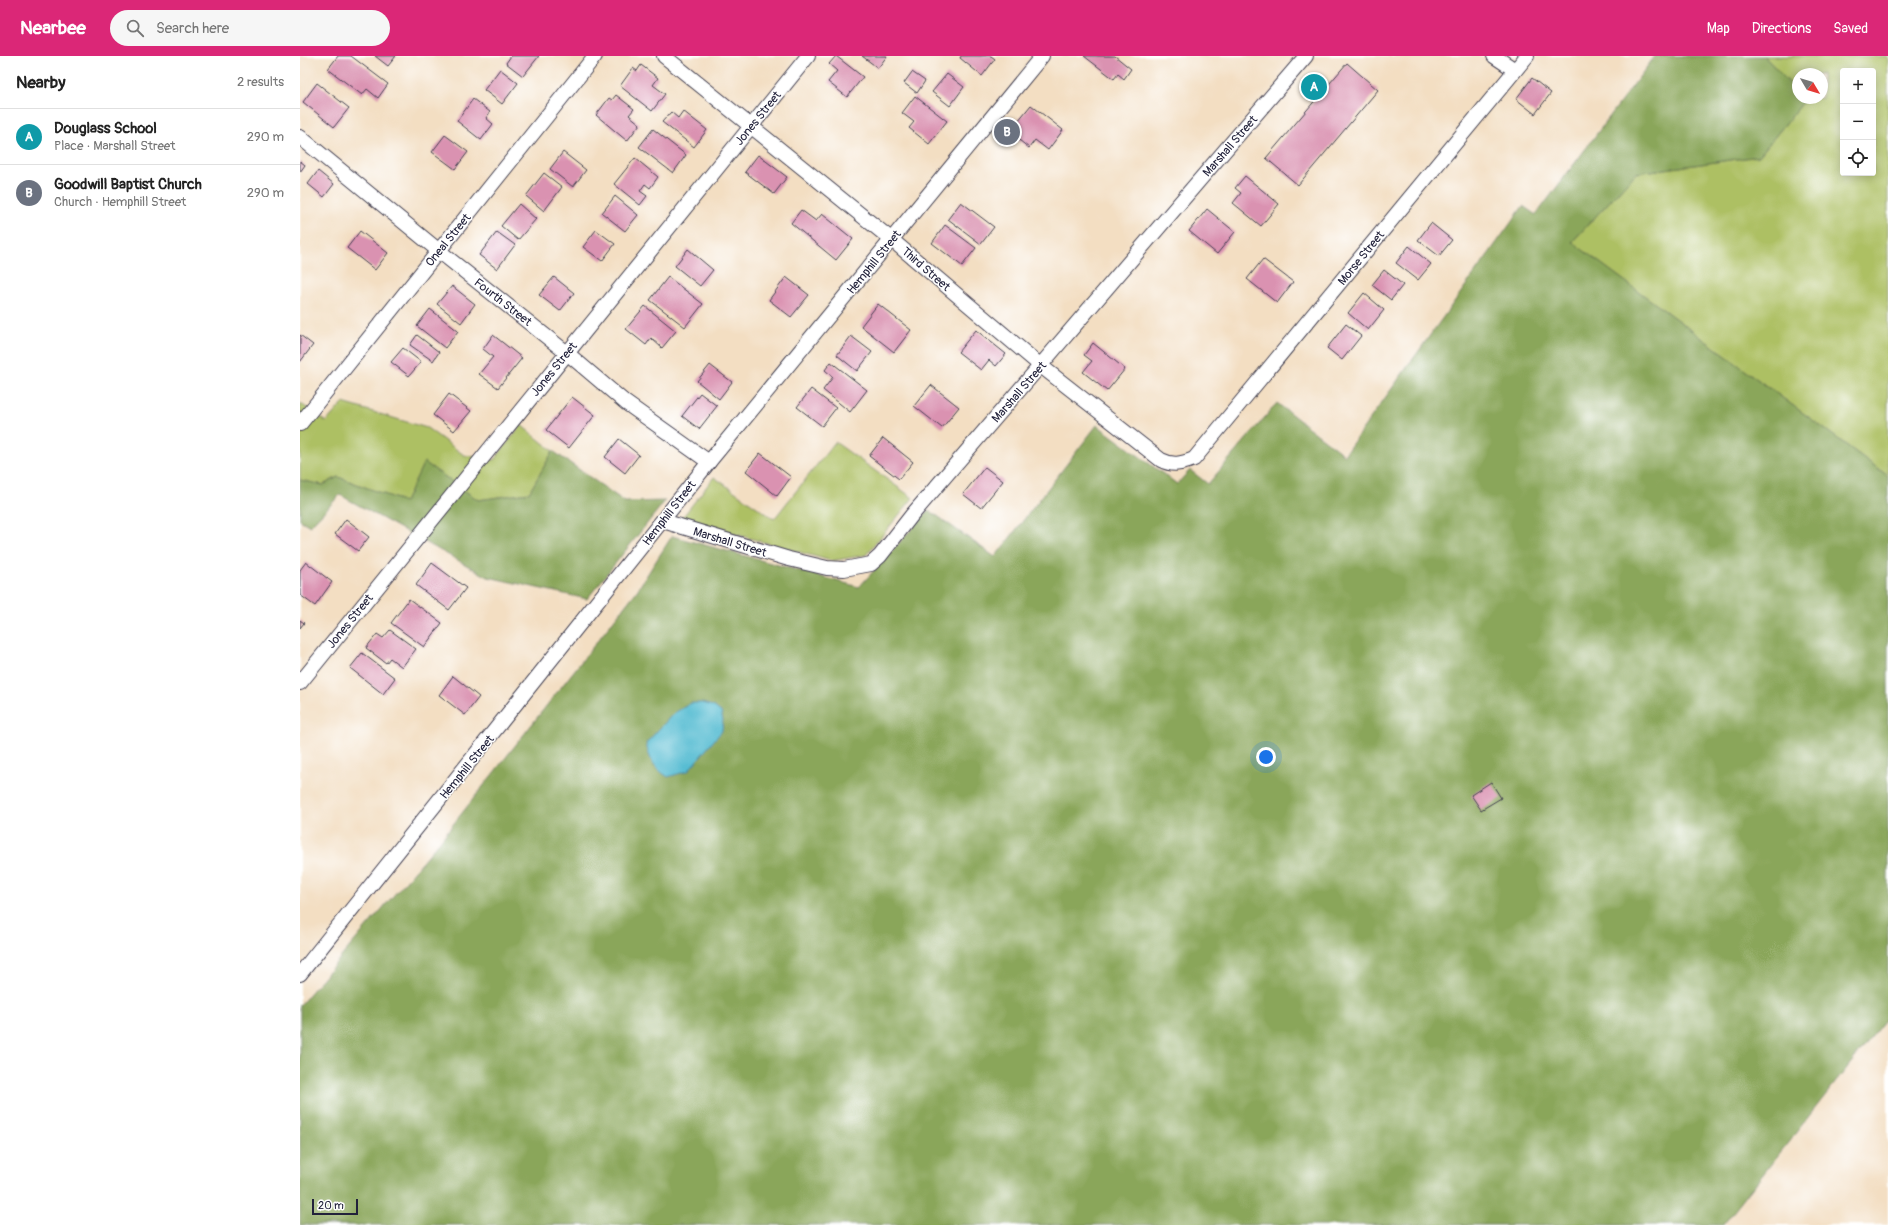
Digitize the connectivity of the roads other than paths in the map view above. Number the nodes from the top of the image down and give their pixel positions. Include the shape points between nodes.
1 (595, 56) edge
2 (664, 56) edge
3 (808, 56) edge
4 (1042, 56) edge
5 (1306, 56) edge
6 (1494, 56) edge
7 (1527, 56) edge
8 (1515, 70) junction
9 (751, 126) junction
10 (300, 137) edge
11 (892, 240) junction
12 (439, 252) junction
13 (567, 353) junction
14 (1041, 366) junction
15 (300, 424) edge
16 (1194, 459) joint
17 (709, 462) junction
18 (663, 521) junction
19 (300, 683) edge
20 (300, 974) edge

1 - 12 street, Oneal Street
2 - 9 street, Third Street
3 - 9 street, Jones Street
4 - 11 street, Hemphill Street
5 - 14 street, Marshall Street
6 - 8 street
7 - 8 street, Morse Street
8 - 16 street, Morse Street
9 - 11 street, Third Street
9 - 13 street, Jones Street
10 - 12 street, Fourth Street
11 - 14 street, Third Street
11 - 17 street, Hemphill Street
12 - 13 street, Fourth Street
12 - 15 street, Oneal Street
13 - 17 street, Fourth Street via 626,403
13 - 19 street, Jones Street
14 - 16 street, Third Street via 1160,460 1177,465
14 - 18 street, Marshall Street via 912,515 880,556 870,564 844,569 827,568
17 - 18 street, Hemphill Street
18 - 20 street, Hemphill Street

